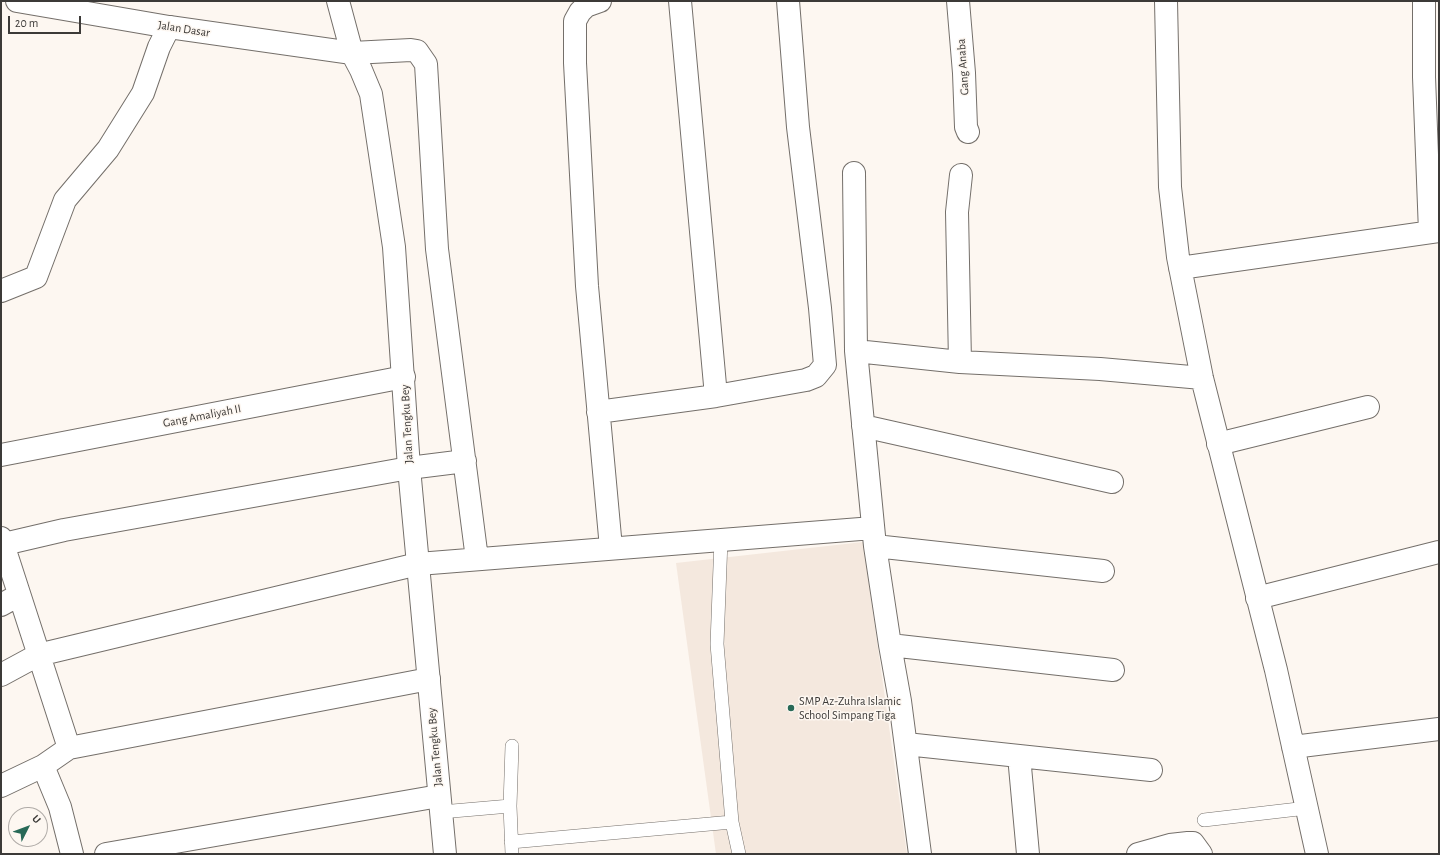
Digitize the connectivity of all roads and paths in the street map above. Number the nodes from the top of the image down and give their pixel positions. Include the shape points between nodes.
1 (17, 1) edge
2 (338, 1) edge
3 (600, 1) edge
4 (680, 1) edge
5 (788, 1) edge
6 (958, 1) edge
7 (1166, 1) edge
8 (1424, 1) edge
9 (169, 27) junction
10 (352, 53) junction
11 (968, 132) dead end
12 (854, 173) dead end
13 (961, 175) dead end
14 (1434, 231) edge
15 (1180, 268) junction
16 (1, 291) edge
17 (856, 351) junction
18 (960, 362) junction
19 (404, 377) junction
20 (1202, 378) junction
21 (716, 396) junction
22 (1368, 407) dead end
23 (598, 412) junction
24 (863, 426) junction
25 (1218, 444) junction
26 (1, 455) edge
27 (465, 461) junction
28 (409, 468) junction
29 (1112, 482) dead end
30 (874, 537) junction
31 (721, 540) junction
32 (2, 541) edge
33 (611, 548) junction
34 (1439, 552) edge
35 (478, 559) junction
36 (418, 564) junction
37 (1103, 571) dead end
38 (1257, 598) junction
39 (10, 600) edge
40 (890, 646) junction
41 (38, 655) junction
42 (1112, 670) dead end
43 (1, 675) edge
44 (429, 679) junction
45 (1439, 729) edge
46 (906, 744) junction
47 (512, 746) dead end
48 (1293, 747) junction
49 (69, 748) junction
50 (1019, 756) junction
51 (43, 766) junction
52 (1151, 770) dead end
53 (1, 786) edge
54 (440, 804) junction
55 (510, 806) junction
56 (1307, 808) junction
57 (1204, 820) dead end
58 (732, 822) junction
59 (511, 848) edge
60 (72, 854) edge
61 (106, 854) edge
62 (445, 854) edge
63 (739, 854) edge
64 (920, 854) edge
65 (1028, 854) edge
66 (1138, 854) edge
67 (1201, 854) edge
68 (1317, 854) edge

1 - 9 street, Jalan Dasar
2 - 10 street, Jalan Tengku Bey
3 - 23 street via 586,6 575,21 587,286
4 - 21 street
5 - 21 street via 798,127 825,365 816,376 806,380
6 - 11 street, Gang Anaba
7 - 15 street via 1170,187
8 - 14 street via 1424,77
9 - 10 street, Jalan Dasar
9 - 16 street via 143,93 108,149 65,200 36,277
10 - 19 street, Jalan Tengku Bey via 371,94 394,247
10 - 27 street, Jalan Dasar via 411,50 417,51 426,64 436,249
12 - 17 street
13 - 18 street via 957,212
14 - 15 street
15 - 20 street
17 - 18 street
17 - 24 street
18 - 20 street via 1100,369
19 - 26 street, Gang Amaliyah II
19 - 28 street, Jalan Tengku Bey
20 - 25 street
21 - 23 street
22 - 25 street
23 - 33 street
24 - 29 street
24 - 30 street
25 - 38 street
27 - 28 street
27 - 35 street, Jalan Dasar
28 - 32 street
28 - 36 street, Jalan Tengku Bey
30 - 31 street
30 - 37 street
30 - 40 street
31 - 33 street
31 - 58 lane via 716,644
32 - 39 street
33 - 35 street
34 - 38 street
35 - 36 street
36 - 41 street
36 - 44 street, Jalan Tengku Bey
38 - 48 street
39 - 41 street
40 - 42 street
40 - 46 street
41 - 43 street
41 - 49 street
44 - 49 street
44 - 54 street, Jalan Tengku Bey
45 - 48 street
46 - 50 street
46 - 64 street
47 - 55 lane
48 - 56 street
49 - 51 street
50 - 52 street
50 - 65 street
51 - 53 street
51 - 60 street via 60,807
54 - 55 lane
54 - 61 street
54 - 62 street, Jalan Tengku Bey
55 - 59 lane
56 - 57 lane
56 - 68 street
58 - 59 lane
58 - 63 lane
66 - 67 street via 1188,842 1193,843

